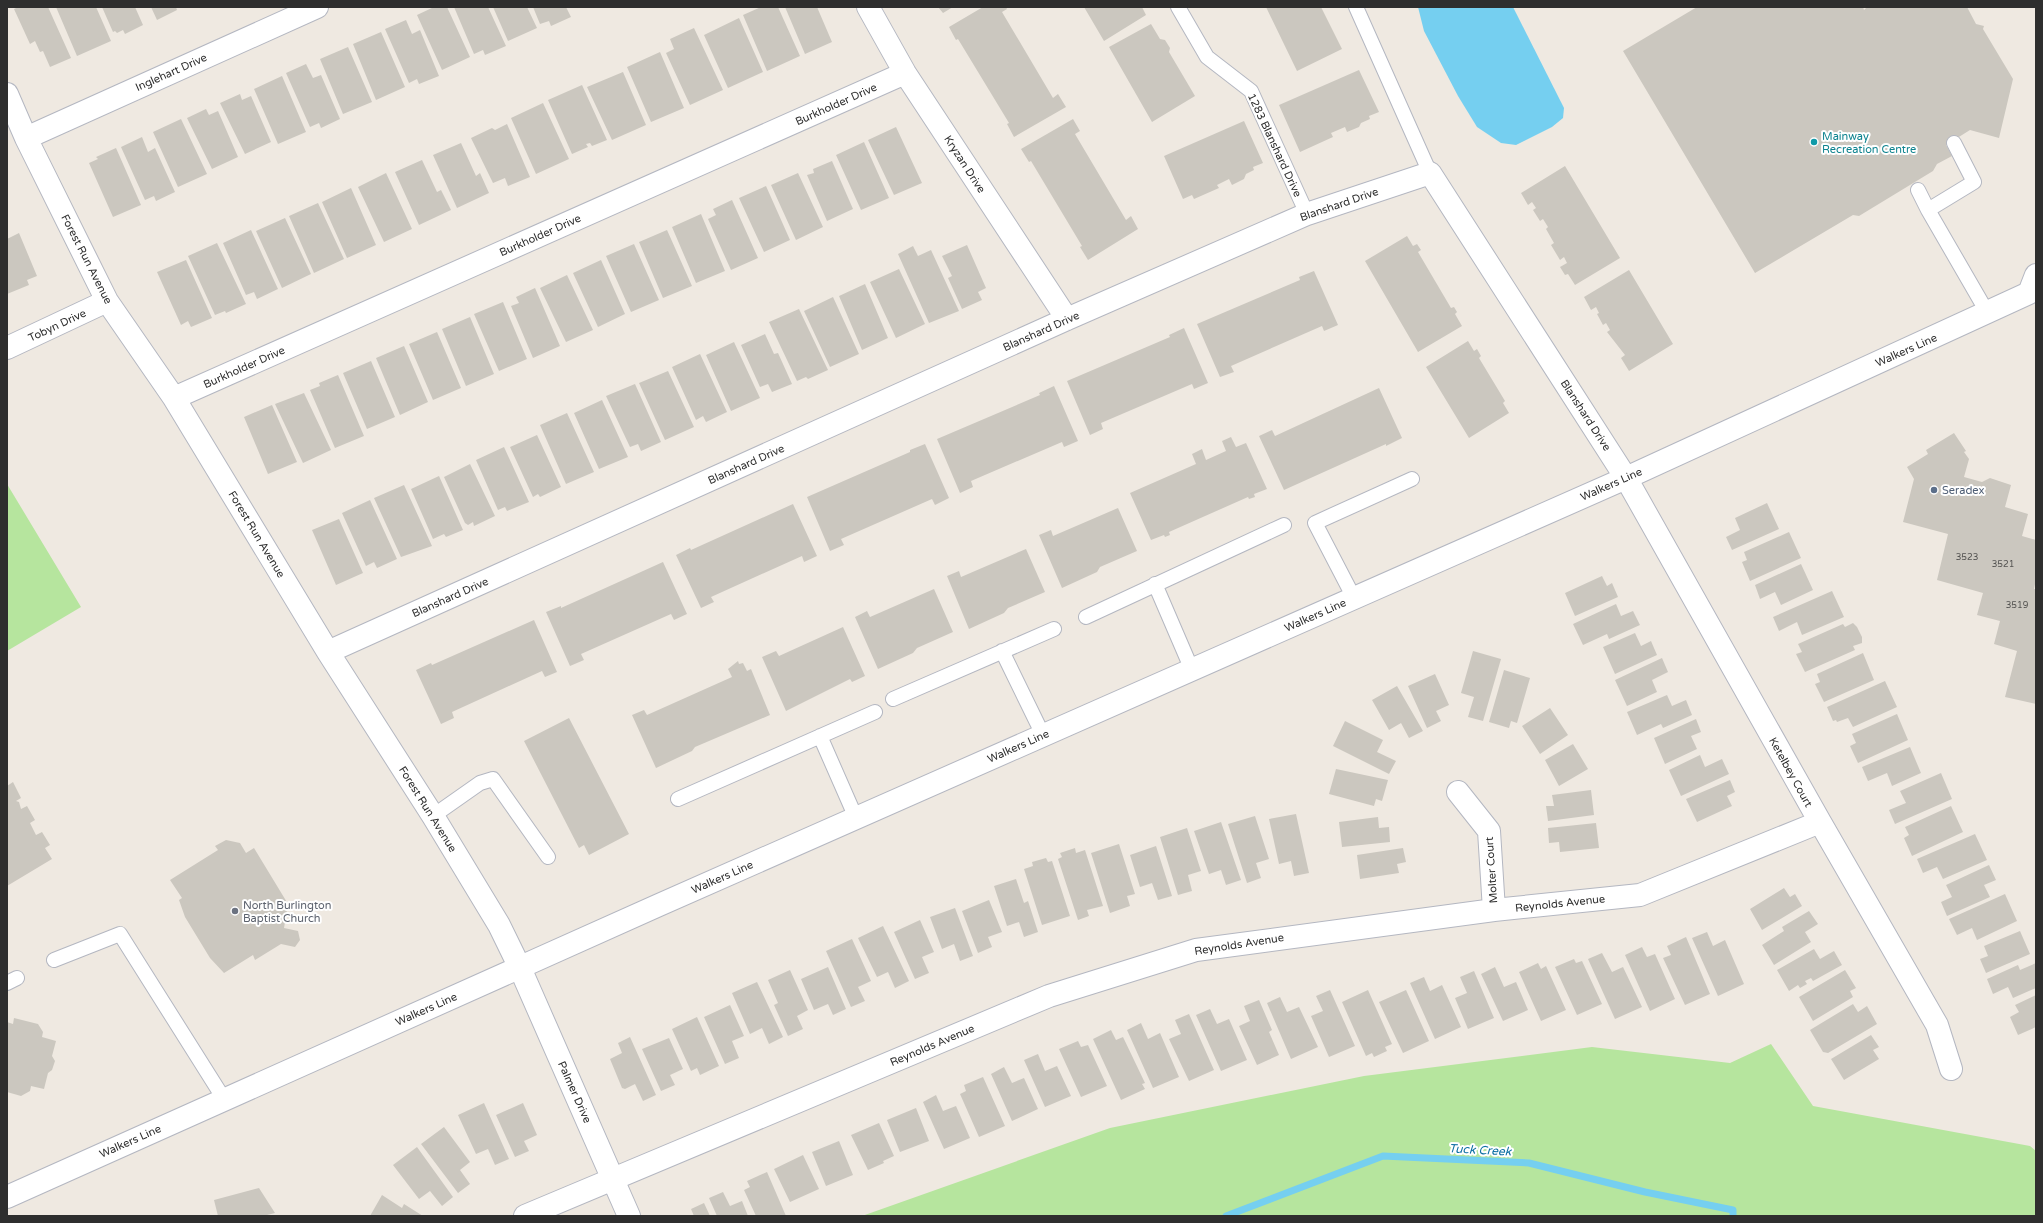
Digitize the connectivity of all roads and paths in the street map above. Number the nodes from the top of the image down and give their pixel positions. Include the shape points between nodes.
1 (317, 7) edge
2 (868, 7) edge
3 (1178, 7) edge
4 (1356, 7) edge
5 (905, 73) junction
6 (7, 94) edge
7 (26, 138) junction
8 (1954, 143) dead end
9 (1430, 173) junction
10 (1918, 190) dead end
11 (1928, 210) junction
12 (1307, 214) junction
13 (2034, 288) edge
14 (107, 301) junction
15 (1987, 312) junction
16 (1067, 319) junction
17 (7, 348) edge
18 (174, 398) junction
19 (1626, 478) junction
20 (1412, 479) dead end
21 (1284, 525) dead end
22 (1155, 584) junction
23 (1354, 598) junction
24 (1086, 617) dead end
25 (1054, 629) dead end
26 (1002, 651) junction
27 (328, 652) junction
28 (1192, 670) junction
29 (893, 699) dead end
30 (875, 712) dead end
31 (1043, 735) junction
32 (820, 736) junction
33 (1458, 792) dead end
34 (678, 799) dead end
35 (433, 816) junction
36 (856, 818) junction
37 (1820, 822) junction
38 (548, 857) dead end
39 (1494, 910) junction
40 (54, 960) dead end
41 (520, 968) junction
42 (1951, 1069) dead end
43 (224, 1099) junction
44 (613, 1178) junction
45 (7, 1196) edge
46 (525, 1216) edge
47 (629, 1216) edge

1 - 7 street, Inglehart Drive
2 - 5 street, Kryzan Drive
3 - 12 lane, 1283 Blanshard Drive via 1207,57 1251,91
4 - 9 lane
5 - 16 street, Kryzan Drive
5 - 18 street, Burkholder Drive
6 - 7 street, Forest Run Avenue
7 - 14 street, Forest Run Avenue
8 - 11 lane via 1974,182
9 - 12 street, Blanshard Drive
9 - 19 street, Blanshard Drive
10 - 11 lane
11 - 15 lane
12 - 16 street, Blanshard Drive
13 - 15 street, Walkers Line
14 - 17 street, Tobyn Drive
14 - 18 street, Forest Run Avenue
15 - 19 street, Walkers Line
16 - 27 street, Blanshard Drive
18 - 27 street, Forest Run Avenue
19 - 23 street, Walkers Line
19 - 37 street, Ketelbey Court
20 - 23 lane via 1315,523
21 - 22 lane
22 - 24 lane
22 - 28 lane
23 - 28 street, Walkers Line
25 - 26 lane
26 - 29 lane
26 - 31 lane
27 - 35 street, Forest Run Avenue
28 - 31 street, Walkers Line
30 - 32 lane
31 - 36 street, Walkers Line
32 - 34 lane
32 - 36 lane
33 - 39 street, Molter Court via 1489,831
35 - 38 lane via 480,783 494,779
35 - 41 street, Forest Run Avenue via 499,925
36 - 41 street, Walkers Line
37 - 39 street, Reynolds Avenue via 1640,895
37 - 42 street, Ketelbey Court via 1937,1025
39 - 44 street, Reynolds Avenue via 1196,950 1049,996
40 - 43 lane via 120,934
41 - 43 street, Walkers Line
41 - 44 street, Palmer Drive
43 - 45 street, Walkers Line
44 - 46 street, Reynolds Avenue
44 - 47 street, Palmer Drive

